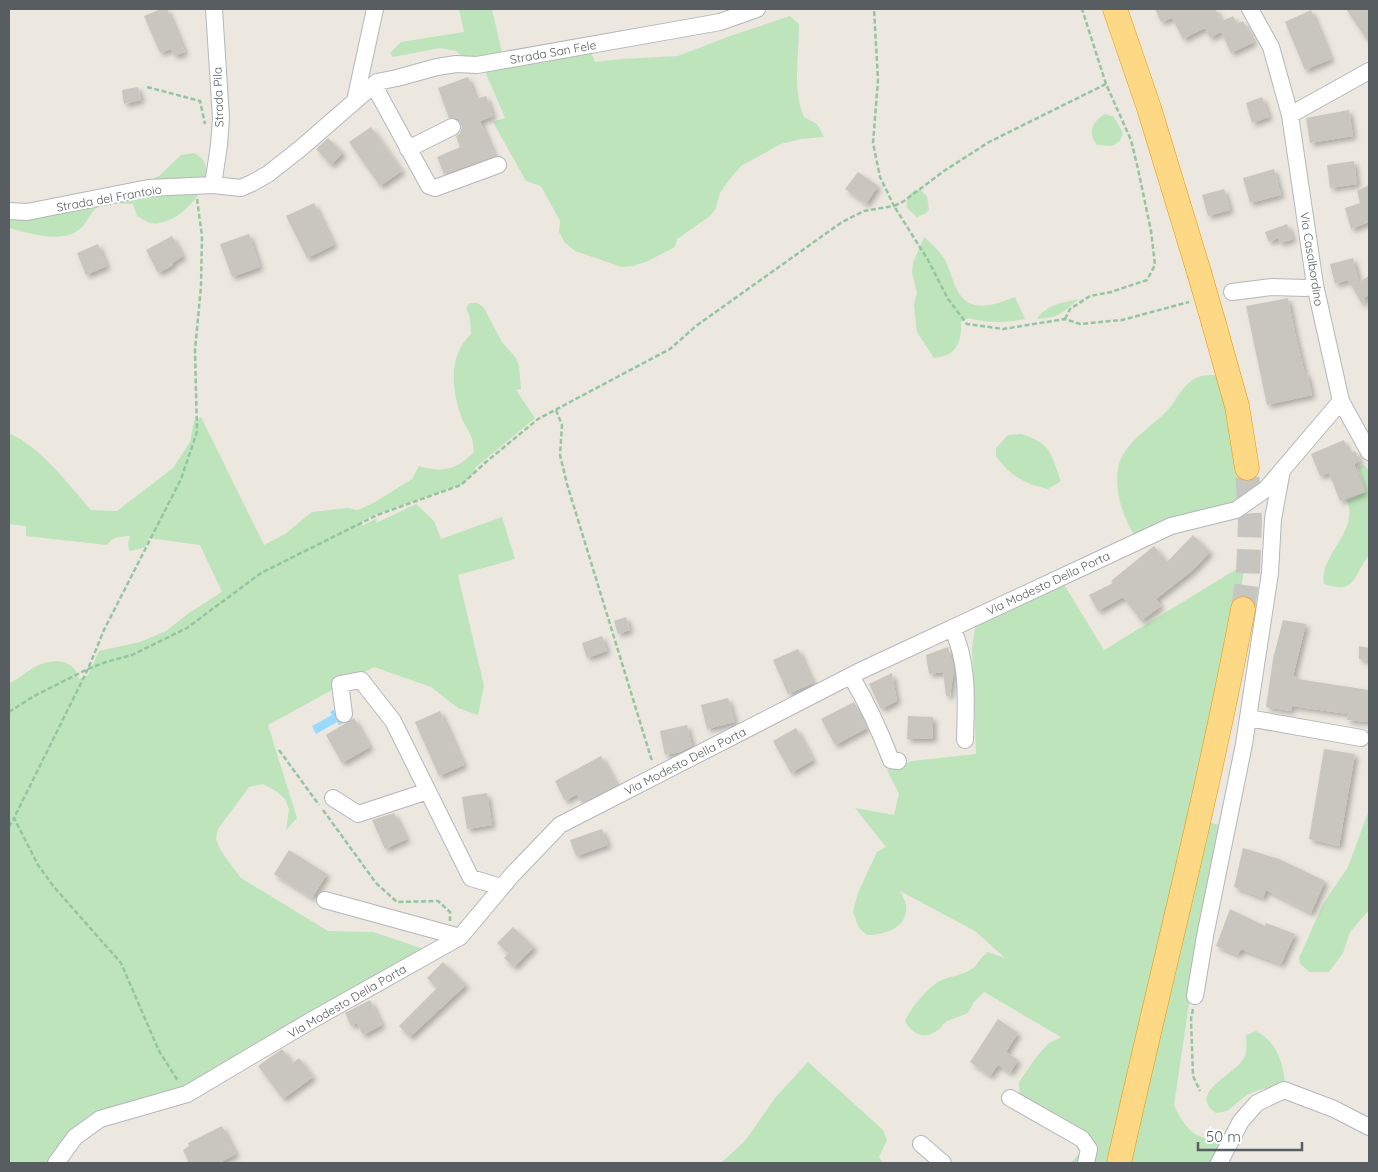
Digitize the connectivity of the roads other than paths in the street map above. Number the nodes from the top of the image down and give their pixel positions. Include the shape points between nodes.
1 (214, 9) edge
2 (376, 9) edge
3 (757, 9) edge
4 (1115, 9) edge
5 (1250, 9) edge
6 (1369, 71) edge
7 (377, 82) junction
8 (355, 101) junction
9 (1290, 115) junction
10 (452, 127) dead end
11 (408, 149) junction
12 (498, 166) dead end
13 (205, 186) junction
14 (9, 211) edge
15 (1315, 285) junction
16 (1232, 292) dead end
17 (1341, 401) junction
18 (1369, 452) edge
19 (1247, 468) tunnel mouth
20 (1282, 470) junction
21 (1243, 609) tunnel mouth
22 (952, 628) junction
23 (851, 676) junction
24 (344, 714) dead end
25 (1248, 718) junction
26 (1362, 738) dead end
27 (966, 740) dead end
28 (898, 760) dead end
29 (428, 791) junction
30 (333, 798) dead end
31 (501, 887) junction
32 (325, 900) dead end
33 (454, 936) junction
34 (1195, 996) road end
35 (1010, 1098) dead end
36 (1369, 1127) edge
37 (921, 1144) dead end
38 (56, 1163) edge
39 (943, 1163) edge
40 (1086, 1163) edge
41 (1119, 1163) edge
42 (1219, 1163) edge

1 - 13 street, Strada Pila via 221,118 219,145
2 - 8 street
3 - 7 street, Strada San Fele via 720,22 477,65 437,67
4 - 19 highway, bridge via 1150,108 1214,324 1236,406
5 - 9 street, Via Casalbordino via 1272,47
6 - 9 street
7 - 8 street, Strada San Fele
7 - 11 street via 378,93
8 - 13 street, Strada del Frantoio via 268,174 241,188
9 - 15 street, Via Casalbordino
10 - 11 street
11 - 12 street via 429,186 435,188
13 - 14 street, Strada del Frantoio via 148,188 27,212
15 - 16 street
15 - 17 street, Via Casalbordino
17 - 18 street, Via Casalbordino
17 - 20 street, Via Modesto Della Porta
20 - 22 street, Via Modesto Della Porta via 1266,489 1236,510 1171,526
20 - 25 street
21 - 41 highway
22 - 23 street, Via Modesto Della Porta
22 - 27 street via 964,660
23 - 28 street via 881,733 891,760
23 - 31 street, Via Modesto Della Porta via 560,825
24 - 29 street via 340,684 361,680 393,721
25 - 26 street
25 - 34 street
29 - 30 street via 358,814
29 - 31 street via 471,878
31 - 33 street, Via Modesto Della Porta
32 - 33 street
33 - 38 street, Via Modesto Della Porta via 187,1094 100,1119 75,1137
35 - 40 street via 1082,1139 1089,1149
36 - 42 street via 1334,1109 1284,1090 1257,1103 1240,1121
37 - 39 street

